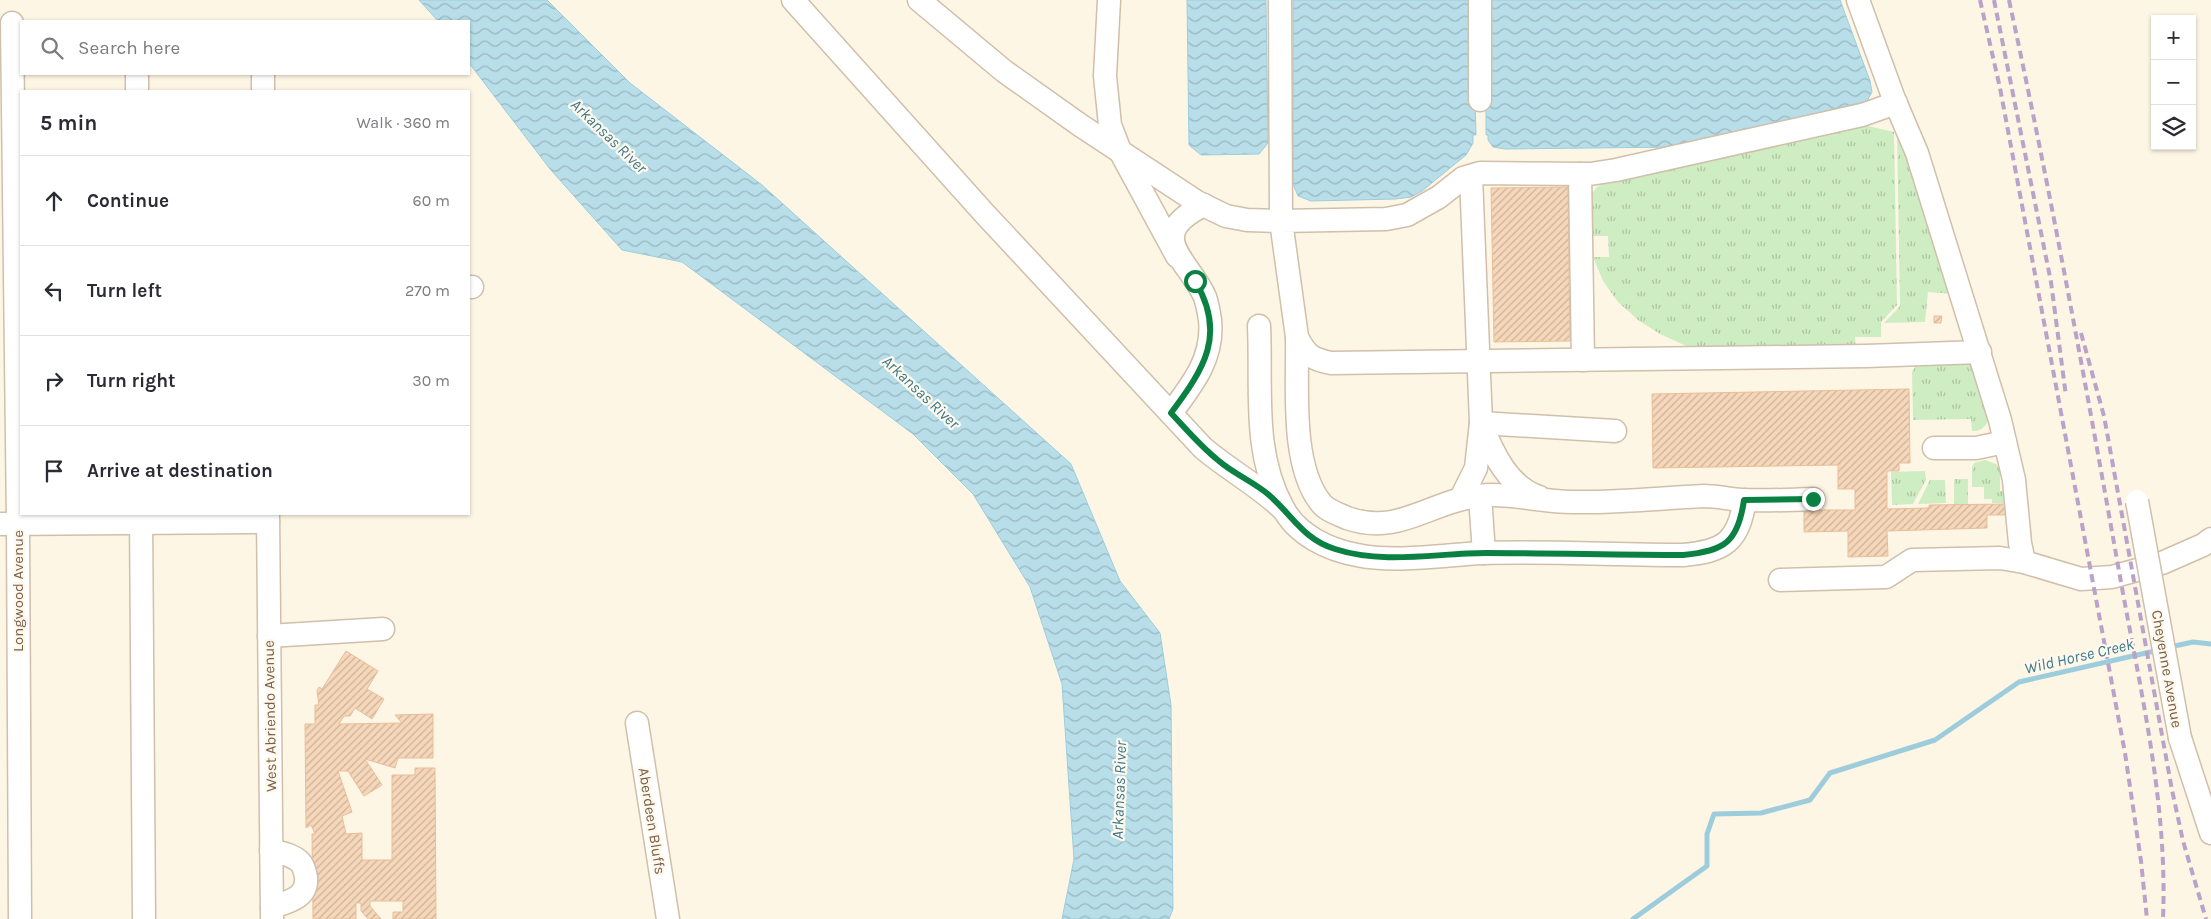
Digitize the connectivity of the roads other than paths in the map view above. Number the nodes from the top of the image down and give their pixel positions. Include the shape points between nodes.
1 (793, 0) edge
2 (918, 0) edge
3 (1109, 0) edge
4 (1280, 0) edge
5 (1480, 0) edge
6 (1858, 0) edge
7 (11, 23) edge
8 (137, 75) edge
9 (263, 75) edge
10 (137, 90) edge
11 (263, 90) edge
12 (1480, 100) dead end
13 (1896, 103) junction
14 (1120, 151) junction
15 (1580, 174) junction
16 (1471, 176) junction
17 (1204, 205) junction
18 (1281, 220) junction
19 (1177, 256) junction
20 (1259, 326) dead end
21 (1297, 337) junction
22 (1980, 352) junction
23 (1583, 360) junction
24 (1478, 361) junction
25 (1171, 413) junction
26 (1482, 423) junction
27 (1615, 431) dead end
28 (2005, 442) junction
29 (1934, 448) dead end
30 (1471, 497) junction
31 (1813, 499) dead end
32 (1547, 500) junction
33 (1744, 500) junction
34 (2137, 501) dead end
35 (1284, 510) junction
36 (141, 518) edge
37 (268, 518) edge
38 (9, 524) edge
39 (2211, 539) edge
40 (1484, 553) junction
41 (2024, 562) junction
42 (1780, 580) dead end
43 (383, 629) dead end
44 (269, 636) junction
45 (637, 723) dead end
46 (2211, 833) edge
47 (271, 850) junction
48 (272, 913) edge
49 (20, 919) edge
50 (144, 919) edge
51 (668, 919) edge

1 - 25 street via 984,213
2 - 14 street via 1004,71
3 - 14 street via 1105,76 1110,125
4 - 18 street
5 - 12 street
6 - 13 street
7 - 38 street, Longwood Avenue
8 - 10 street
9 - 11 street
13 - 15 street via 1862,115 1692,154
13 - 22 street via 1918,153
14 - 17 street
14 - 19 street
15 - 16 street via 1480,173
15 - 23 street
16 - 18 street via 1407,215 1386,219
16 - 24 street
17 - 18 street via 1226,216 1246,220
17 - 19 street via 1186,214 1178,224 1174,233
18 - 21 street
19 - 25 street via 1205,298 1210,340 1204,364 1194,383
20 - 35 street via 1262,447
21 - 24 street via 1305,352 1316,360 1331,363
21 - 30 street via 1299,443 1303,467 1321,504 1355,520 1377,523 1395,522
22 - 23 street
22 - 28 street
23 - 24 street
24 - 26 street
25 - 35 street via 1209,453 1268,494
26 - 27 street
26 - 30 street
26 - 32 street via 1490,446 1515,483 1530,494
28 - 29 street via 1976,448
28 - 41 street via 2014,480
30 - 32 street via 1504,495
30 - 40 street
31 - 33 street
32 - 33 street via 1623,502 1706,496
33 - 40 street via 1742,520 1736,534 1707,553
34 - 46 street, Cheyenne Avenue, bridge via 2180,738
35 - 40 street via 1311,538 1358,556
36 - 37 street
36 - 38 street
36 - 50 street
37 - 44 street, West Abriendo Avenue
38 - 49 street, Longwood Avenue
39 - 41 street via 2162,563 2112,577 2080,579
41 - 42 street via 2000,558 1912,560 1886,577
43 - 44 street
44 - 47 street, West Abriendo Avenue
45 - 51 street, Aberdeen Bluffs
47 - 48 street, West Abriendo Avenue
47 - 48 street via 301,863 306,881 300,896

